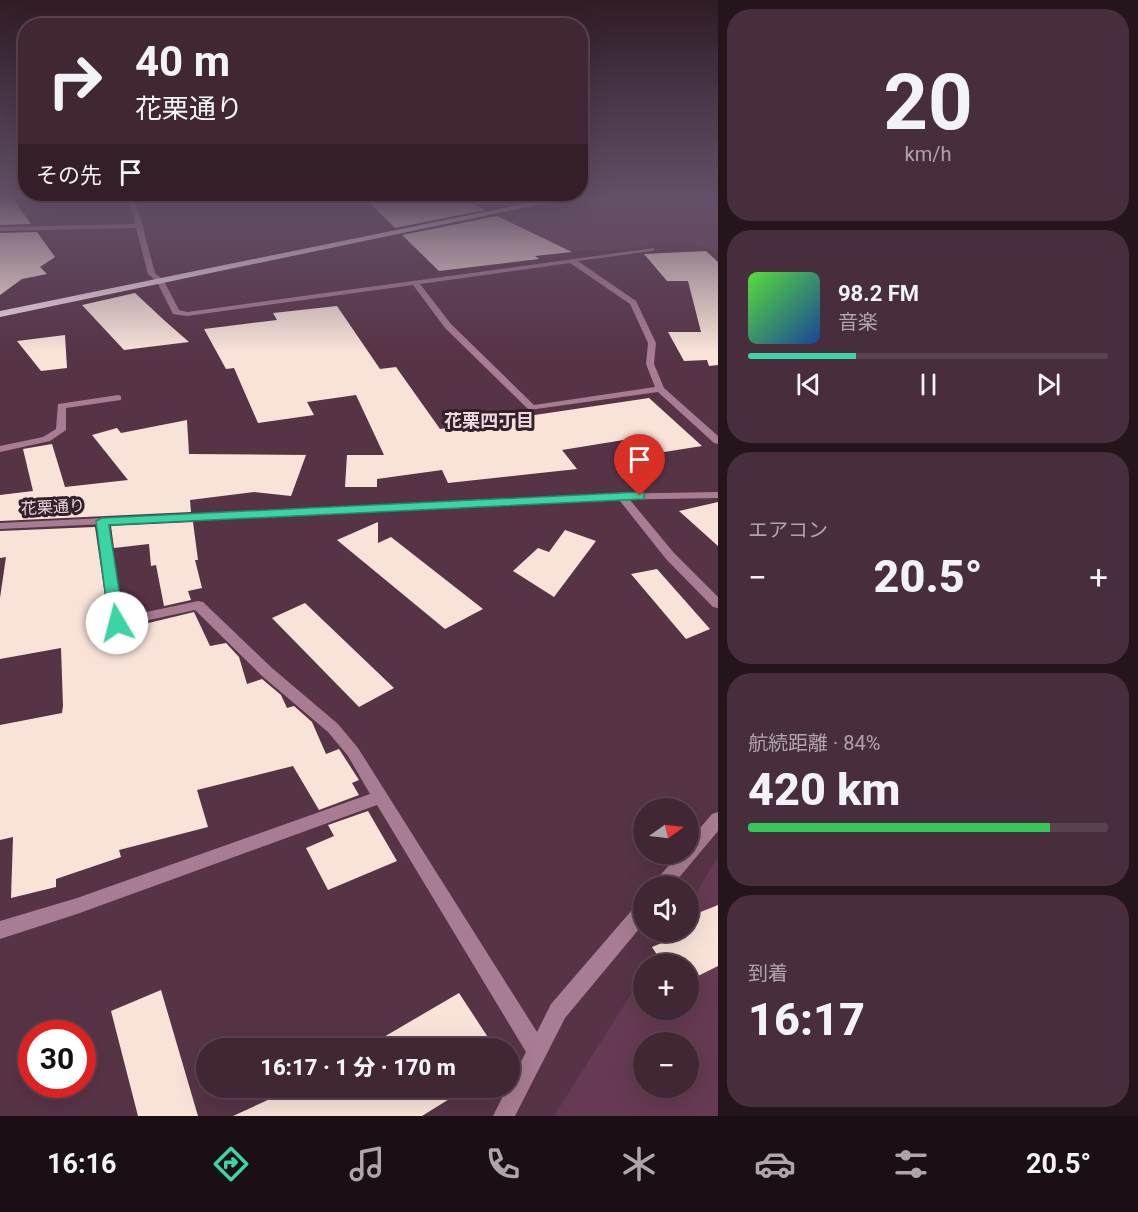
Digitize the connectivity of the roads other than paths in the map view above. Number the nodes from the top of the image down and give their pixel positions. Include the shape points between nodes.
1 (147, 248) edge
2 (295, 248) edge
3 (309, 248) edge
4 (652, 249) dead end
5 (571, 260) junction
6 (156, 278) junction
7 (415, 282) junction
8 (0, 304) edge
9 (0, 314) edge
10 (660, 389) junction
11 (118, 398) dead end
12 (718, 441) edge
13 (0, 449) edge
14 (718, 495) edge
15 (621, 496) junction
16 (102, 521) junction
17 (0, 526) edge
18 (718, 604) edge
19 (379, 797) junction
20 (718, 819) edge
21 (670, 876) edge
22 (633, 922) edge
23 (0, 930) edge
24 (536, 1049) junction
25 (504, 1116) edge

1 - 6 street
2 - 6 highway
3 - 6 highway
4 - 5 street
5 - 7 street
5 - 10 street via 633,303 652,343 650,364
6 - 7 street via 176,312 187,314
6 - 8 highway
6 - 9 highway
7 - 10 street via 448,326 532,408
10 - 12 street
11 - 13 street via 61,406 61,430 46,439
14 - 15 street, 花栗通り
15 - 16 street, 花栗通り
15 - 18 street via 670,556
16 - 17 street, 花栗通り
16 - 19 street via 117,623 198,605 267,672 333,728 353,752
19 - 23 street
19 - 24 street
20 - 21 street
22 - 24 street via 558,1011
24 - 25 street

